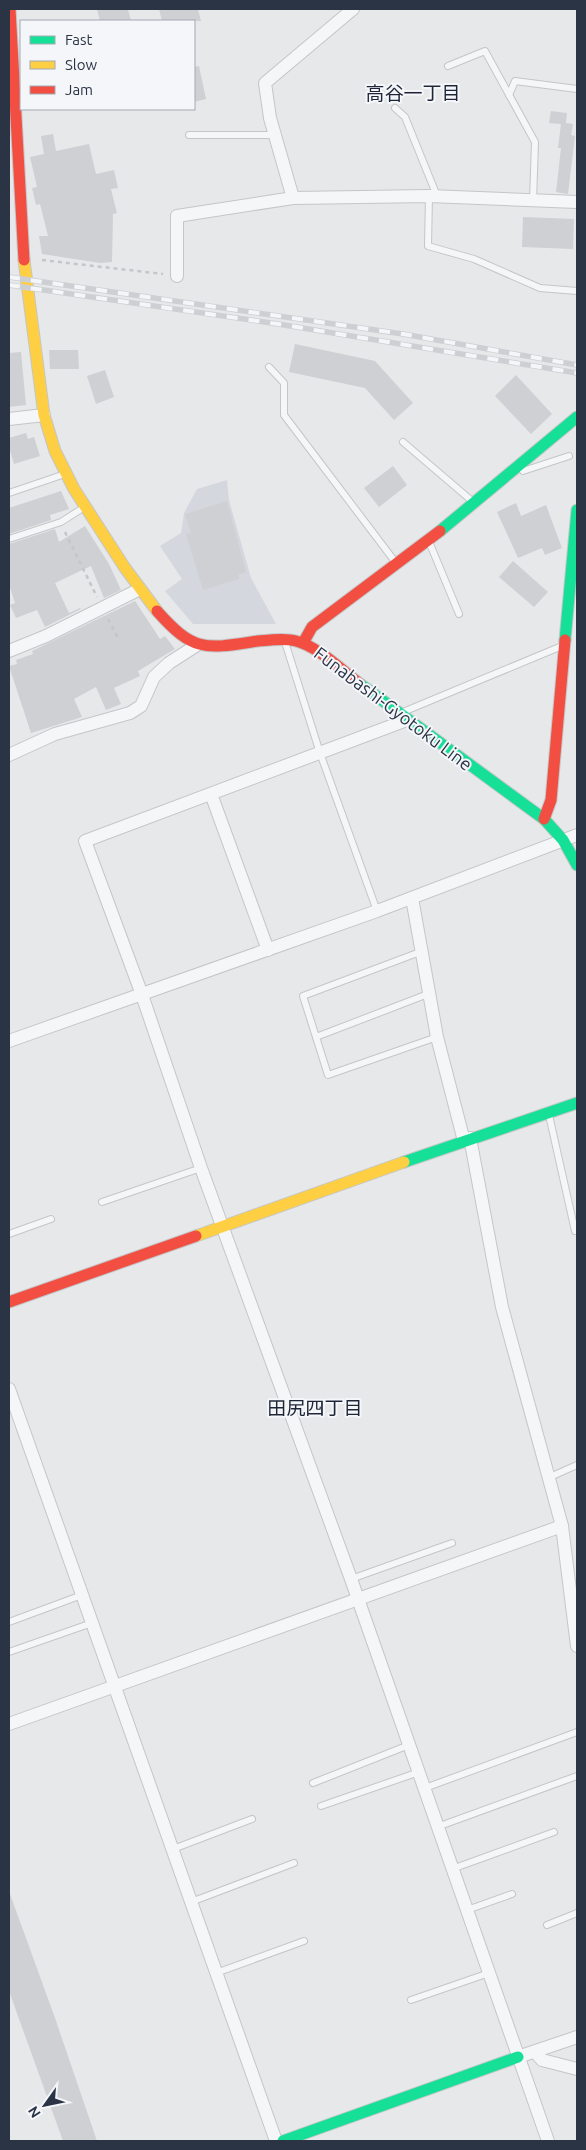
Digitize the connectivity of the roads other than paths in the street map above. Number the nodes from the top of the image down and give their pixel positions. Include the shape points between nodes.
1 (10, 9) edge
2 (353, 9) edge
3 (448, 66) dead end
4 (577, 89) edge
5 (509, 95) junction
6 (395, 108) dead end
7 (189, 135) dead end
8 (275, 135) junction
9 (13, 157) edge
10 (433, 196) junction
11 (293, 198) junction
12 (533, 201) junction
13 (577, 202) edge
14 (177, 276) road end
15 (577, 291) edge
16 (270, 367) dead end
17 (44, 415) junction
18 (577, 417) edge
19 (9, 419) edge
20 (402, 442) dead end
21 (569, 456) dead end
22 (65, 474) junction
23 (502, 478) junction
24 (9, 493) edge
25 (473, 502) junction
26 (86, 507) junction
27 (577, 510) edge
28 (9, 539) edge
29 (428, 541) junction
30 (397, 565) junction
31 (140, 589) junction
32 (459, 614) dead end
33 (284, 638) junction
34 (577, 639) edge
35 (303, 643) junction
36 (565, 644) junction
37 (197, 645) junction
38 (9, 651) edge
39 (403, 717) junction
40 (320, 753) junction
41 (9, 754) edge
42 (211, 794) junction
43 (544, 819) junction
44 (577, 835) edge
45 (563, 840) junction
46 (577, 865) edge
47 (412, 898) junction
48 (377, 911) junction
49 (268, 950) junction
50 (420, 952) junction
51 (141, 992) junction
52 (428, 994) junction
53 (316, 1037) junction
54 (437, 1037) junction
55 (9, 1041) edge
56 (577, 1103) edge
57 (549, 1113) junction
58 (467, 1139) junction
59 (201, 1168) junction
60 (102, 1202) dead end
61 (51, 1219) dead end
62 (223, 1226) junction
63 (575, 1231) dead end
64 (9, 1234) edge
65 (9, 1302) edge
66 (9, 1389) edge
67 (577, 1466) edge
68 (550, 1477) junction
69 (562, 1526) junction
70 (452, 1543) dead end
71 (351, 1579) junction
72 (82, 1596) junction
73 (357, 1599) junction
74 (9, 1622) edge
75 (92, 1623) junction
76 (577, 1632) edge
77 (577, 1646) edge
78 (9, 1652) edge
79 (114, 1688) junction
80 (9, 1724) edge
81 (577, 1732) edge
82 (409, 1745) junction
83 (419, 1772) junction
84 (577, 1776) edge
85 (313, 1783) dead end
86 (425, 1788) junction
87 (320, 1806) dead end
88 (252, 1820) dead end
89 (437, 1827) junction
90 (554, 1832) dead end
91 (173, 1849) junction
92 (294, 1863) dead end
93 (452, 1869) junction
94 (512, 1894) dead end
95 (191, 1902) junction
96 (466, 1910) junction
97 (577, 1913) edge
98 (547, 1924) dead end
99 (304, 1941) dead end
100 (216, 1973) junction
101 (489, 1973) junction
102 (411, 2000) dead end
103 (577, 2037) edge
104 (535, 2052) junction
105 (518, 2057) junction
106 (577, 2069) edge
107 (276, 2141) edge
108 (283, 2141) edge
109 (548, 2141) edge

1 - 9 main road
2 - 8 street via 265,83
3 - 5 lane via 485,52
4 - 5 lane via 515,81
5 - 12 lane via 535,142
6 - 10 lane via 405,117
7 - 8 lane
8 - 11 street
9 - 17 main road
10 - 11 street
10 - 12 street
10 - 15 lane via 428,246 474,259 540,288
11 - 14 street via 177,216
12 - 13 street
16 - 30 lane via 284,383 284,415
17 - 19 street
17 - 22 main road
18 - 23 main road
20 - 25 lane
21 - 23 lane
22 - 24 lane
22 - 26 main road
23 - 25 main road
25 - 29 main road
26 - 28 lane via 61,522
26 - 31 main road
27 - 36 main road
29 - 30 main road
29 - 32 lane
30 - 35 main road via 312,627
31 - 37 main road via 161,615
31 - 38 street
33 - 35 main road, Funabashi-Gyotoku Line
33 - 37 main road, Funabashi-Gyotoku Line via 219,646
33 - 40 lane
34 - 36 street
35 - 39 main road, Funabashi-Gyotoku Line
36 - 39 lane
36 - 43 main road via 551,800
37 - 41 street via 154,677 141,706 130,713 55,734
39 - 40 street
39 - 43 main road, Funabashi-Gyotoku Line
40 - 42 street
40 - 48 lane
42 - 49 street
42 - 51 street via 85,841
43 - 45 main road, Funabashi-Gyotoku Line
44 - 45 street
45 - 46 main road, Funabashi-Gyotoku Line
45 - 47 street
47 - 48 street
47 - 50 street
48 - 49 street
49 - 51 street
50 - 52 street
50 - 53 lane via 303,996
51 - 55 street
51 - 59 street
52 - 53 lane
52 - 54 street
53 - 54 lane via 328,1075
54 - 58 street
56 - 57 main road
57 - 58 main road
57 - 63 lane
58 - 62 main road
58 - 68 street via 502,1306
59 - 60 lane
59 - 62 street
61 - 64 lane
62 - 65 main road
62 - 71 street
66 - 72 street
67 - 68 lane
68 - 69 street
69 - 73 street
69 - 76 street
70 - 71 lane
71 - 73 street
72 - 74 lane
72 - 75 street
73 - 79 street
73 - 82 street
75 - 78 lane
75 - 79 street
76 - 77 street
79 - 80 street
79 - 91 street
81 - 86 lane
82 - 83 street
82 - 85 lane
83 - 86 street
83 - 87 lane
84 - 89 lane
86 - 89 street
88 - 91 lane
89 - 93 street
90 - 93 lane
91 - 95 street
92 - 95 lane
93 - 96 street
94 - 96 lane
95 - 100 street
96 - 101 street
97 - 98 lane
99 - 100 lane
100 - 107 street
101 - 102 lane
101 - 105 street
103 - 104 street
104 - 105 street
104 - 106 street via 542,2060
105 - 108 main road
105 - 109 street

